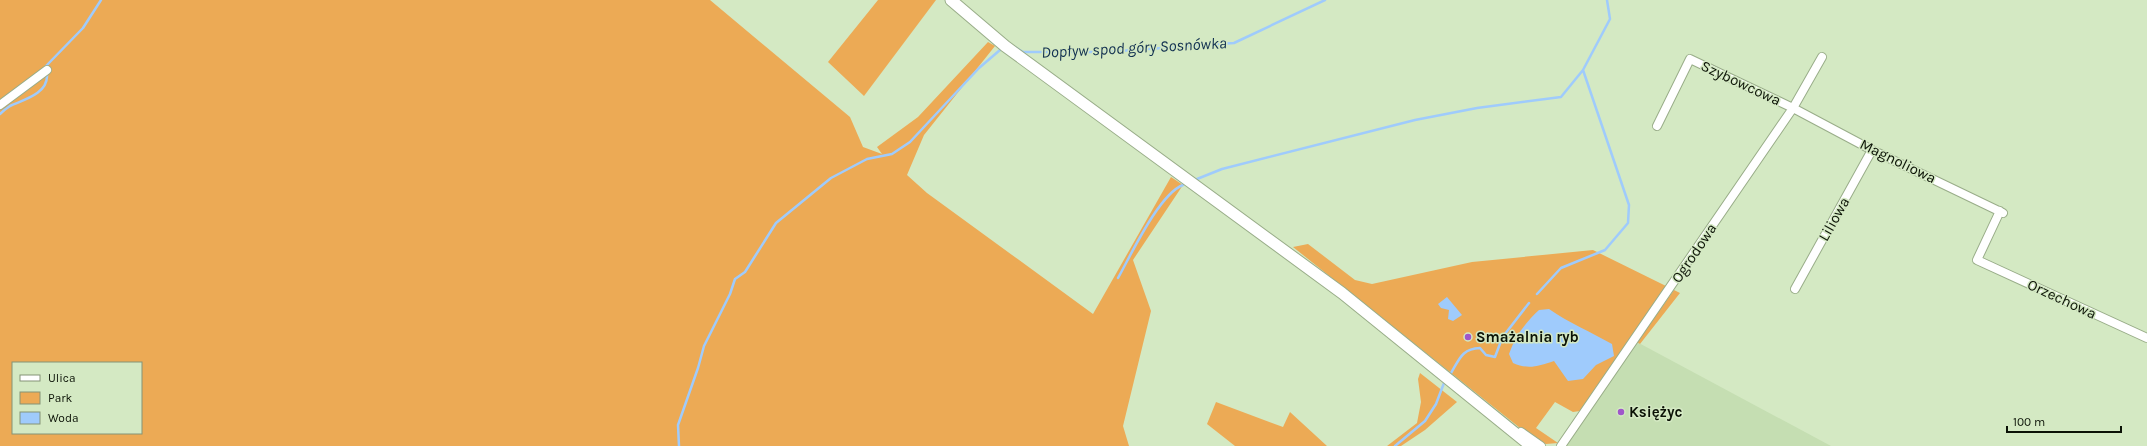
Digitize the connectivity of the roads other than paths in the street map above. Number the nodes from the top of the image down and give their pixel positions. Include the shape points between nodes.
1 (951, 0) edge
2 (1822, 57) dead end
3 (47, 70) dead end
4 (0, 105) edge
5 (1793, 108) junction
6 (1657, 126) dead end
7 (1872, 150) junction
8 (1978, 260) joint
9 (1795, 289) dead end
10 (2147, 338) edge
11 (1498, 420) junction
12 (1531, 446) edge
13 (1542, 446) edge
14 (1560, 446) edge

1 - 11 main road via 1005,46 1342,293
2 - 5 street, Ogrodowa
3 - 4 street
5 - 6 street, Szybowcowa via 1690,59
5 - 7 street, Magnoliowa
5 - 14 street, Ogrodowa
7 - 8 street, Magnoliowa via 2001,212
7 - 9 street, Liliowa
8 - 10 street, Orzechowa
11 - 12 main road
11 - 13 street

